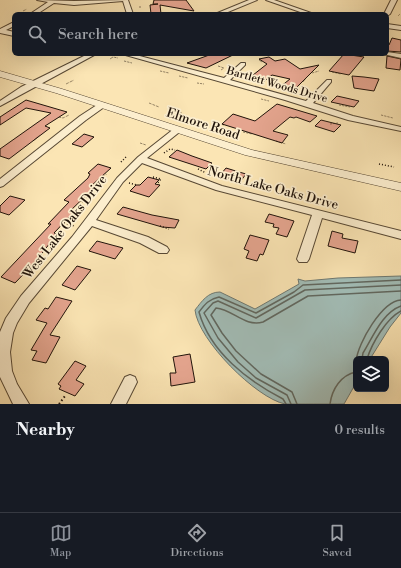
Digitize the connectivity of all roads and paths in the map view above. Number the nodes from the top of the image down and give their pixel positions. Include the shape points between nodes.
1 (40, 0) edge
2 (124, 0) edge
3 (254, 0) edge
4 (269, 0) edge
5 (394, 0) edge
6 (53, 1) junction
7 (27, 10) dead end
8 (22, 11) dead end
9 (36, 12) edge
10 (129, 12) edge
11 (223, 12) edge
12 (305, 12) edge
13 (388, 12) edge
14 (400, 14) edge
15 (398, 16) dead end
16 (12, 25) edge
17 (389, 26) edge
18 (401, 28) edge
19 (0, 31) edge
20 (12, 34) edge
21 (389, 54) edge
22 (89, 56) edge
23 (149, 56) edge
24 (401, 56) edge
25 (125, 57) edge
26 (118, 58) dead end
27 (110, 59) dead end
28 (144, 59) junction
29 (259, 60) dead end
30 (262, 62) dead end
31 (132, 63) dead end
32 (243, 64) dead end
33 (218, 66) dead end
34 (221, 70) dead end
35 (160, 71) dead end
36 (319, 71) dead end
37 (332, 72) dead end
38 (169, 73) dead end
39 (312, 73) dead end
40 (0, 74) edge
41 (242, 74) dead end
42 (341, 74) dead end
43 (179, 76) dead end
44 (250, 76) dead end
45 (188, 78) dead end
46 (306, 78) dead end
47 (74, 80) dead end
48 (225, 81) junction
49 (329, 81) dead end
50 (303, 82) dead end
51 (34, 83) junction
52 (66, 84) dead end
53 (198, 84) dead end
54 (204, 84) dead end
55 (261, 99) dead end
56 (268, 101) dead end
57 (149, 103) dead end
58 (0, 104) edge
59 (308, 104) junction
60 (103, 105) junction
61 (339, 105) dead end
62 (159, 107) dead end
63 (350, 108) dead end
64 (176, 111) dead end
65 (182, 113) dead end
66 (69, 115) dead end
67 (381, 115) dead end
68 (59, 117) dead end
69 (393, 118) dead end
70 (216, 123) dead end
71 (338, 123) dead end
72 (330, 124) dead end
73 (224, 125) dead end
74 (401, 128) edge
75 (178, 130) junction
76 (243, 132) dead end
77 (252, 134) dead end
78 (40, 135) dead end
79 (33, 141) dead end
80 (276, 141) dead end
81 (286, 144) dead end
82 (175, 150) dead end
83 (164, 153) dead end
84 (126, 157) dead end
85 (141, 159) junction
86 (121, 162) dead end
87 (379, 164) dead end
88 (394, 167) dead end
89 (198, 170) dead end
90 (206, 173) dead end
91 (106, 174) dead end
92 (153, 177) dead end
93 (222, 177) dead end
94 (102, 179) dead end
95 (233, 180) dead end
96 (125, 181) dead end
97 (0, 184) edge
98 (158, 184) dead end
99 (137, 185) dead end
100 (401, 188) edge
101 (86, 195) dead end
102 (82, 202) dead end
103 (318, 214) junction
104 (90, 222) junction
105 (64, 223) dead end
106 (160, 226) dead end
107 (78, 228) dead end
108 (169, 229) dead end
109 (401, 235) edge
110 (163, 250) dead end
111 (303, 259) dead end
112 (130, 382) dead end
113 (65, 396) dead end
114 (22, 404) edge
115 (59, 404) edge
116 (118, 404) edge

1 - 6 street
2 - 6 street via 84,3
2 - 10 street
3 - 11 street
4 - 12 street
5 - 13 street
6 - 9 street
7 - 8 path
14 - 15 path
16 - 19 street
17 - 18 street
19 - 20 street
21 - 24 street
22 - 51 street
23 - 28 street
25 - 28 street, Bartlett Woods Drive
25 - 31 path
26 - 27 path
28 - 48 street, Bartlett Woods Drive
29 - 30 path
32 - 48 street
33 - 34 path via 224,68
35 - 38 path
36 - 39 path
37 - 42 path
40 - 51 street, Elmore Road
41 - 44 path
43 - 45 path
46 - 50 path
47 - 52 path
48 - 59 street, Bartlett Woods Drive
49 - 59 street
51 - 58 street
51 - 60 street, Elmore Road
53 - 54 path
55 - 56 path
57 - 62 path
59 - 74 street, Bartlett Woods Drive via 351,118
60 - 75 street, Elmore Road
60 - 97 street
61 - 63 path
64 - 65 path
66 - 68 path
67 - 69 path
70 - 73 path
71 - 72 path
75 - 85 street, West Lake Oaks Drive
75 - 100 street, Elmore Road via 260,156
76 - 77 path
78 - 79 path
80 - 81 path
82 - 83 path via 170,149
84 - 86 path
85 - 103 street, North Lake Oaks Drive via 219,188
85 - 104 street, West Lake Oaks Drive via 120,180
87 - 88 path
89 - 90 path
91 - 94 path
92 - 98 path via 161,180
93 - 95 path
96 - 99 path
101 - 102 path via 88,196
103 - 109 street, North Lake Oaks Drive
103 - 111 street
104 - 110 street via 144,240
104 - 114 street, West Lake Oaks Drive via 26,300 10,324 2,361 8,383
105 - 107 path
106 - 108 path
112 - 116 street
113 - 115 path

